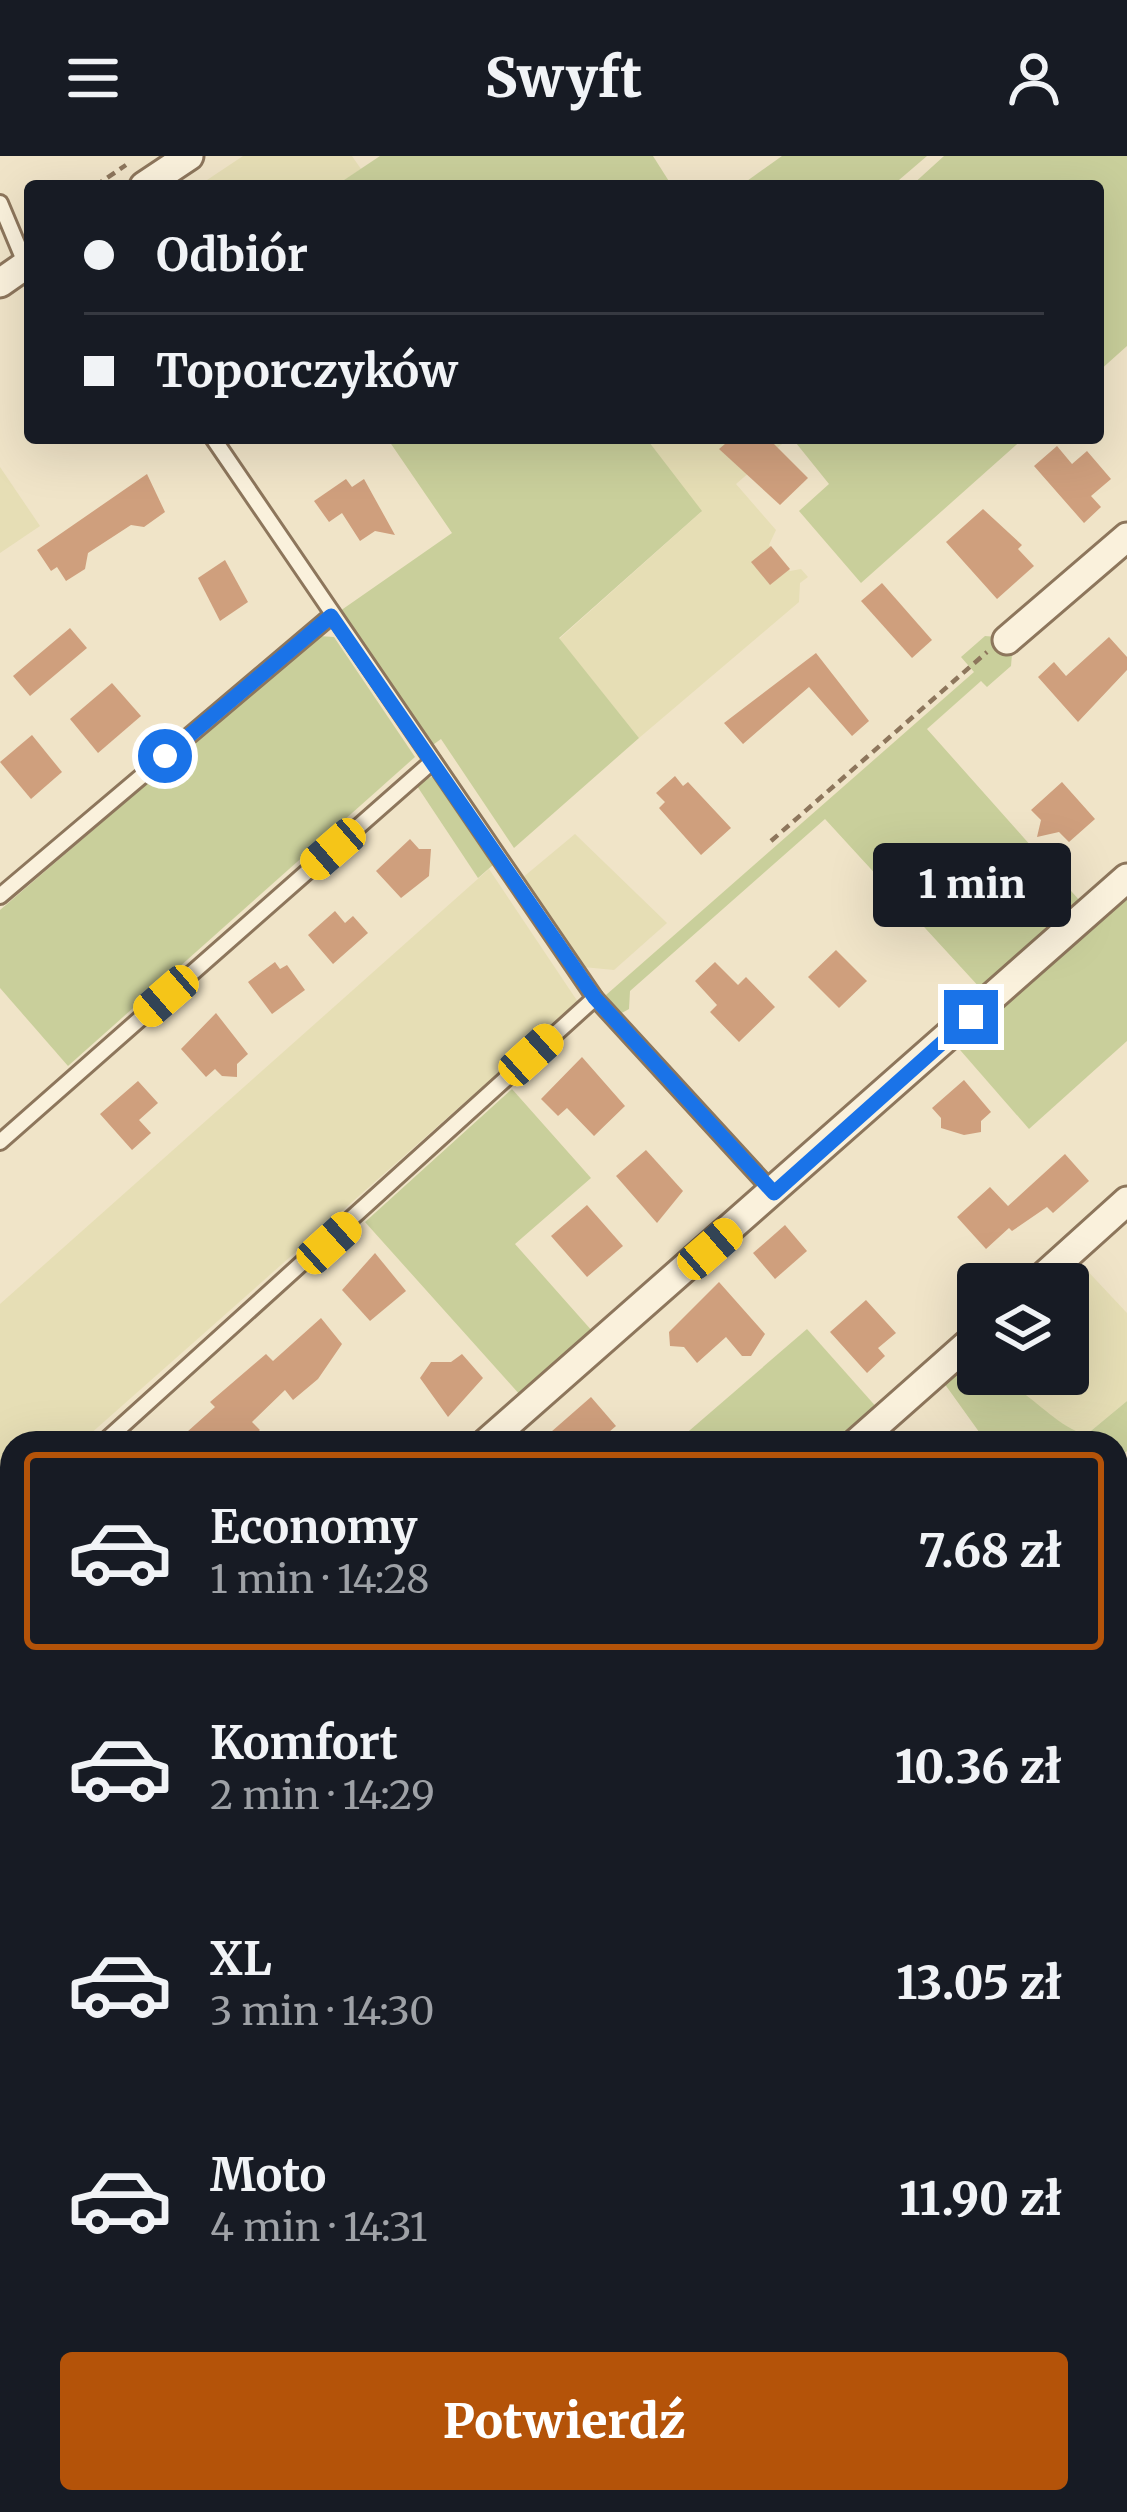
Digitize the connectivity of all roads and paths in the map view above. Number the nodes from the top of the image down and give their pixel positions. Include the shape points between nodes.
1 (141, 156) edge
2 (189, 156) edge
3 (104, 180) edge
4 (153, 180) edge
5 (0, 202) edge
6 (24, 254) edge
7 (217, 444) edge
8 (1127, 537) edge
9 (331, 616) junction
10 (1007, 640) dead end
11 (971, 662) dead end
12 (433, 761) junction
13 (771, 841) dead end
14 (1127, 878) edge
15 (0, 896) edge
16 (595, 998) junction
17 (0, 1142) edge
18 (774, 1193) junction
19 (1127, 1202) edge
20 (1058, 1263) edge
21 (957, 1353) edge
22 (116, 1431) edge
23 (500, 1431) edge
24 (869, 1431) edge

1 - 3 path
2 - 4 street
5 - 6 lane
7 - 9 lane
8 - 10 street
9 - 12 lane
9 - 15 lane
11 - 13 path
12 - 16 lane
12 - 17 lane
14 - 18 street
16 - 18 lane
16 - 22 lane
18 - 23 street
19 - 20 street
21 - 24 street

